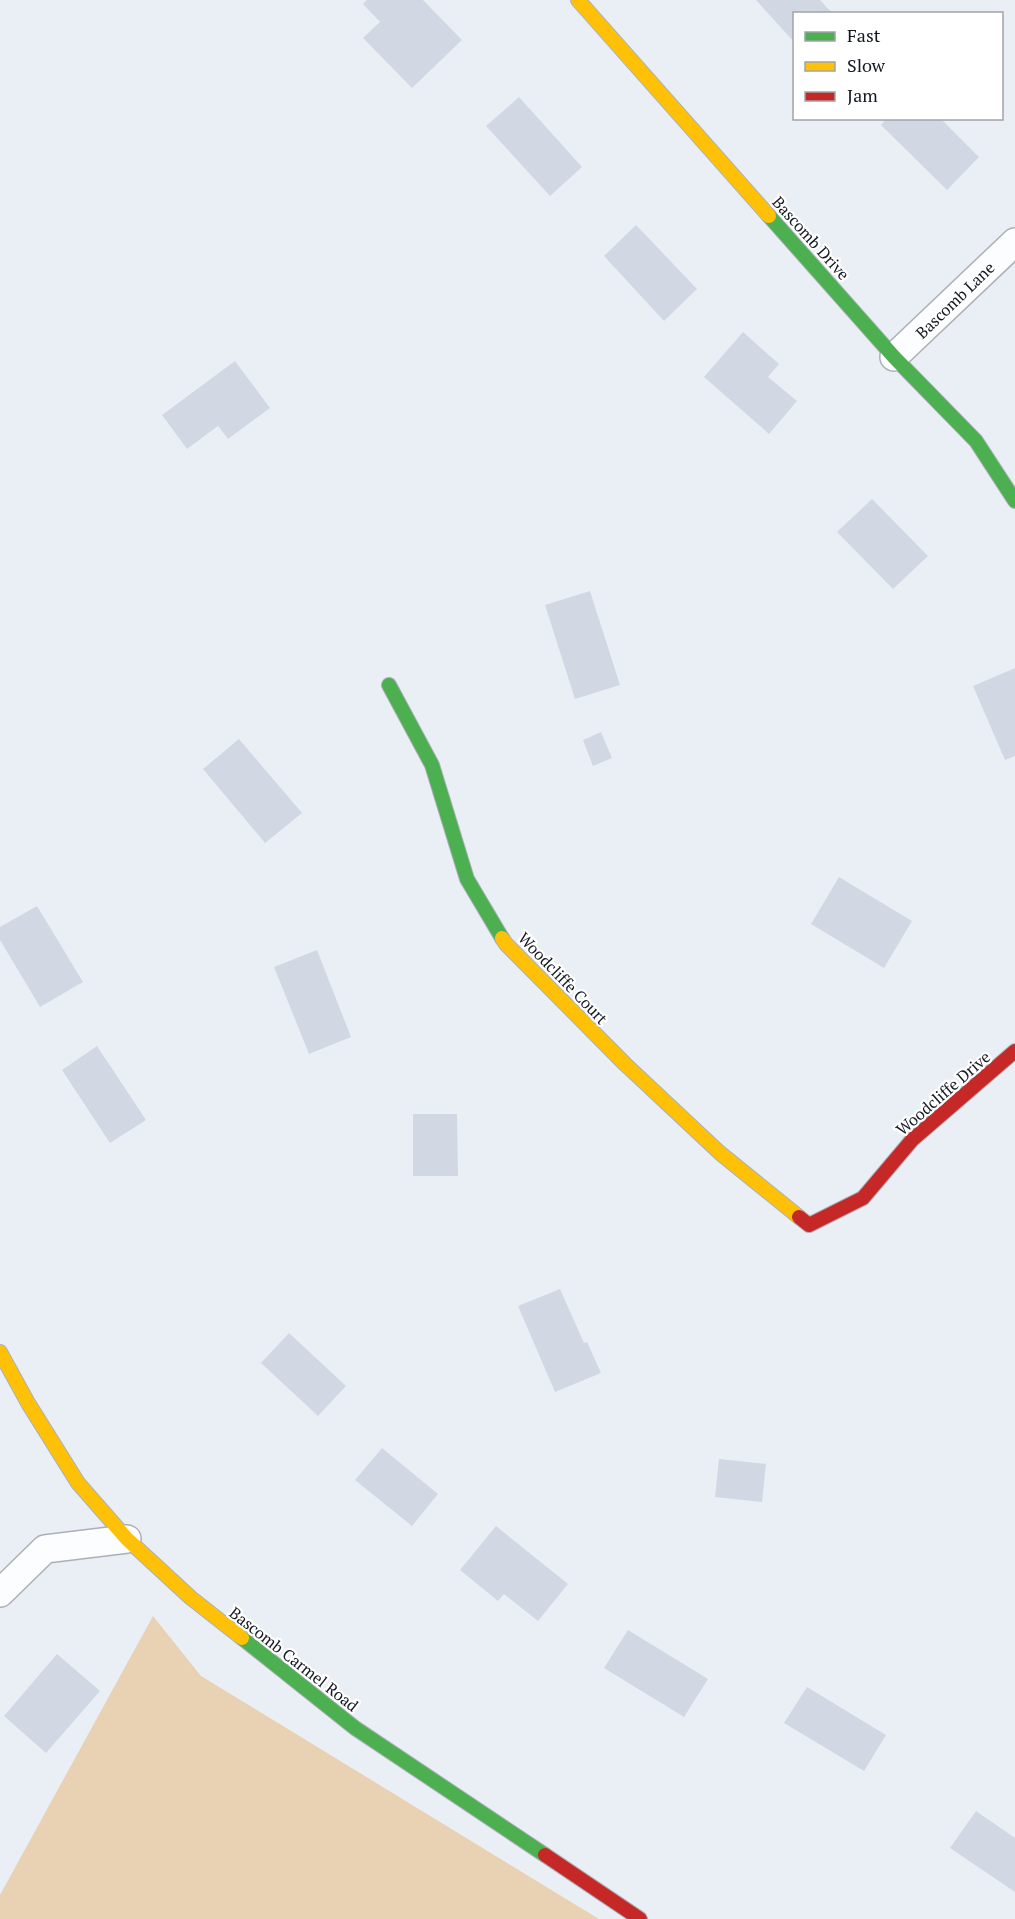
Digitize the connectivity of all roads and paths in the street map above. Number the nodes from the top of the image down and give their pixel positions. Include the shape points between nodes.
1 (578, 0) edge
2 (1015, 242) edge
3 (894, 357) junction
4 (1015, 501) edge
5 (390, 685) dead end
6 (1015, 1052) edge
7 (809, 1226) joint
8 (0, 1352) edge
9 (127, 1539) junction
10 (0, 1593) edge
11 (640, 1919) edge

1 - 3 street, Bascomb Drive
2 - 3 street, Bascomb Lane
3 - 4 street, Bascomb Drive via 976,441
5 - 7 street, Woodcliffe Court via 432,765 467,879 506,944 720,1153
6 - 7 street, Woodcliffe Drive via 912,1140 862,1198
8 - 9 street, Bascomb Carmel Road via 78,1484
9 - 10 street via 45,1549
9 - 11 street, Bascomb Carmel Road via 191,1598 355,1728

